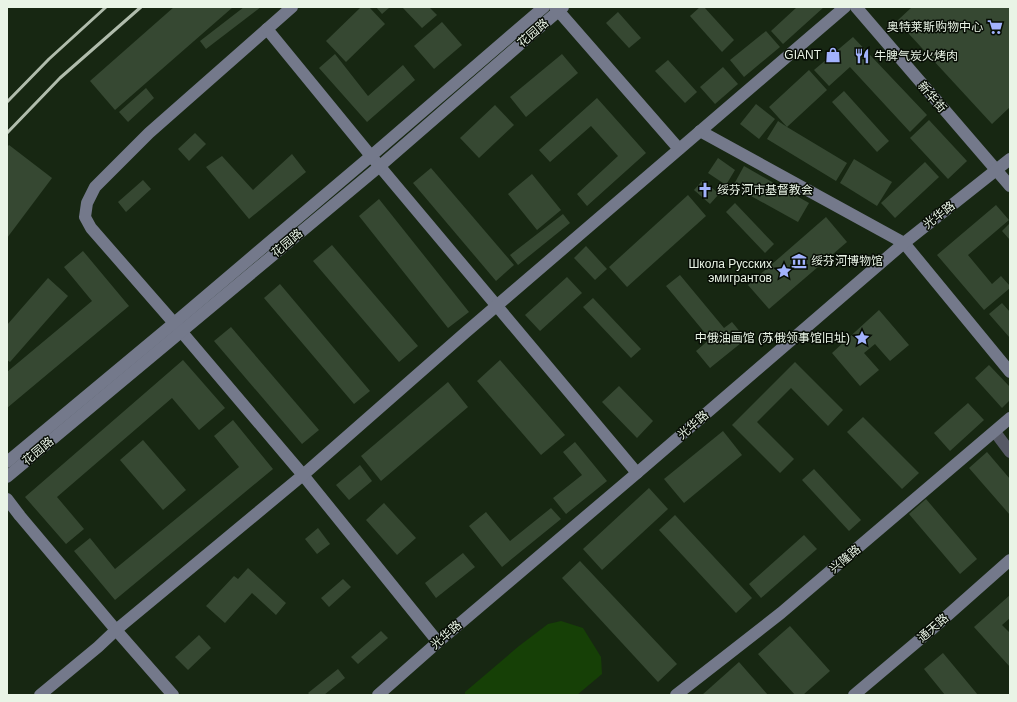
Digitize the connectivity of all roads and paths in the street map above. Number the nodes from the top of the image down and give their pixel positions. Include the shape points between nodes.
1 (292, 7) edge
2 (544, 7) edge
3 (845, 7) edge
4 (856, 7) edge
5 (559, 8) edge
6 (267, 29) junction
7 (700, 131) junction
8 (679, 149) junction
9 (371, 156) junction
10 (1010, 159) edge
11 (380, 166) junction
12 (996, 170) junction
13 (1010, 186) edge
14 (904, 243) junction
15 (497, 305) junction
16 (178, 327) junction
17 (1010, 372) edge
18 (1010, 418) edge
19 (995, 432) junction
20 (1010, 452) edge
21 (7, 462) edge
22 (638, 473) junction
23 (303, 475) junction
24 (7, 476) edge
25 (7, 499) edge
26 (1010, 560) edge
27 (116, 630) junction
28 (438, 642) junction
29 (40, 695) edge
30 (173, 695) edge
31 (378, 695) edge
32 (676, 695) edge
33 (854, 695) edge

1 - 6 street
2 - 9 street, 花园路
3 - 7 street
4 - 12 street, 新华街
5 - 8 street
5 - 11 street, 花园路
6 - 9 street
6 - 16 street via 149,133 95,188 87,203 85,217 91,228
7 - 8 street
7 - 14 street
8 - 15 street
9 - 11 street
9 - 16 street, 花园路
10 - 12 street, 光华路
11 - 15 street
11 - 16 street, 花园路
12 - 13 street, 新华街
12 - 14 street, 光华路
14 - 17 street
14 - 22 street, 光华路
15 - 22 street
15 - 23 street
16 - 21 street, 花园路
16 - 23 street
16 - 24 street, 花园路
18 - 19 street, 兴隆路
19 - 20 street
19 - 32 street, 兴隆路 via 781,613
22 - 28 street, 光华路
23 - 27 street
23 - 28 street
25 - 27 street
26 - 33 street, 通天路
27 - 29 street
27 - 30 street
28 - 31 street, 光华路

